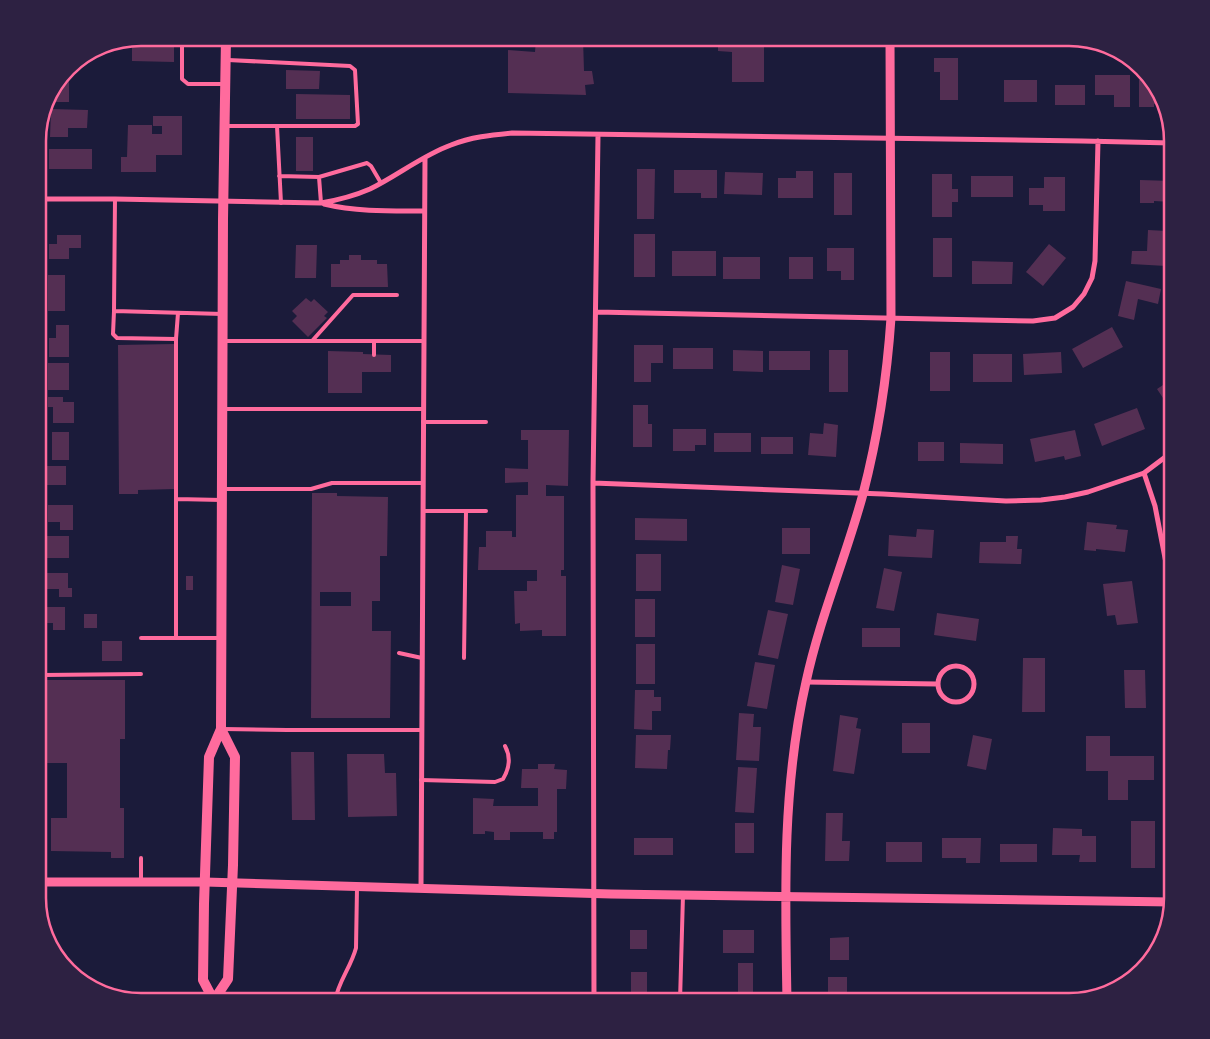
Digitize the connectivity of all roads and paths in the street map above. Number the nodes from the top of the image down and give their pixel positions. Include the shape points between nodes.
1 (182, 46) edge
2 (226, 46) edge
3 (890, 46) edge
4 (225, 60) junction
5 (225, 84) junction
6 (224, 126) junction
7 (277, 126) junction
8 (598, 135) junction
9 (890, 138) junction
10 (1098, 141) junction
11 (1164, 143) edge
12 (425, 158) junction
13 (279, 176) junction
14 (319, 176) junction
15 (381, 183) junction
16 (46, 199) edge
17 (115, 199) junction
18 (223, 201) junction
19 (280, 203) junction
20 (321, 203) junction
21 (424, 212) junction
22 (397, 295) dead end
23 (114, 311) junction
24 (596, 312) junction
25 (178, 313) junction
26 (222, 314) junction
27 (891, 318) junction
28 (176, 340) junction
29 (222, 341) junction
30 (312, 341) junction
31 (374, 341) junction
32 (423, 341) junction
33 (374, 355) dead end
34 (222, 409) junction
35 (423, 409) junction
36 (423, 422) junction
37 (486, 422) dead end
38 (1164, 458) edge
39 (1144, 473) junction
40 (423, 483) junction
41 (594, 483) junction
42 (222, 489) junction
43 (863, 494) junction
44 (176, 499) junction
45 (222, 500) junction
46 (423, 511) junction
47 (466, 511) junction
48 (486, 511) dead end
49 (1164, 555) edge
50 (141, 638) dead end
51 (176, 638) junction
52 (221, 638) junction
53 (399, 653) dead end
54 (422, 658) junction
55 (464, 658) dead end
56 (141, 674) dead end
57 (46, 675) edge
58 (805, 682) junction
59 (937, 684) junction
60 (220, 729) junction
61 (422, 730) junction
62 (505, 746) dead end
63 (421, 780) junction
64 (141, 858) dead end
65 (46, 882) edge
66 (205, 882) junction
67 (141, 883) junction
68 (232, 883) junction
69 (358, 887) junction
70 (421, 888) junction
71 (593, 893) junction
72 (684, 895) junction
73 (786, 897) junction
74 (1164, 902) edge
75 (210, 993) edge
76 (219, 993) edge
77 (337, 993) edge
78 (594, 993) edge
79 (680, 993) edge
80 (786, 993) edge

1 - 5 lane via 182,79 188,84
2 - 4 main road
3 - 9 street
4 - 5 main road
4 - 7 lane via 350,66 355,70 358,124
5 - 6 main road
6 - 7 lane
6 - 18 main road
7 - 13 lane
8 - 9 street
8 - 12 street via 512,133 486,136 450,145
8 - 24 street
9 - 10 street
9 - 27 street
10 - 11 street
10 - 27 street via 1095,261 1092,278 1073,307 1056,318 1033,321
12 - 15 street
12 - 21 street
13 - 14 lane
13 - 19 lane
14 - 15 lane via 367,163
14 - 20 lane
15 - 20 street via 346,198
16 - 17 street
17 - 18 street
17 - 23 lane
18 - 19 street
18 - 26 main road
19 - 20 street
20 - 21 street via 339,208
21 - 32 street
22 - 30 lane via 353,295
23 - 25 lane
23 - 28 lane via 113,334 117,338
24 - 27 street
24 - 41 street
25 - 26 lane
25 - 28 lane
26 - 29 main road
27 - 43 street via 876,439
28 - 44 lane
29 - 30 lane
29 - 34 main road
30 - 31 lane
31 - 32 lane
31 - 33 lane
32 - 35 street
34 - 35 lane
34 - 42 main road
35 - 36 street
36 - 37 lane
36 - 40 street
38 - 39 street
39 - 43 street via 1088,492 1041,500
39 - 49 street
40 - 42 lane via 332,483 312,489
40 - 46 street
41 - 43 street
41 - 71 street
42 - 45 main road
43 - 58 street
44 - 45 lane
44 - 51 lane
45 - 52 main road
46 - 47 lane
46 - 54 street
47 - 48 lane
47 - 55 lane
50 - 51 lane
51 - 52 lane
52 - 60 main road
53 - 54 lane
54 - 61 street
56 - 57 lane
58 - 59 street
58 - 73 street via 788,803
59 - 59 street via 942,697 956,703 969,697 974,684 969,671 956,665 943,671
60 - 61 lane
60 - 66 main road via 209,757
60 - 68 main road via 235,757
61 - 63 street
62 - 63 lane via 508,770 503,780
63 - 70 street
64 - 67 lane
65 - 67 street
66 - 67 street
66 - 68 street
66 - 75 main road via 203,980
68 - 69 street
68 - 76 main road via 228,979
69 - 70 street
69 - 77 lane via 356,948
70 - 71 street
71 - 72 street
71 - 78 street
72 - 73 street
72 - 79 lane
73 - 74 street
73 - 80 street

